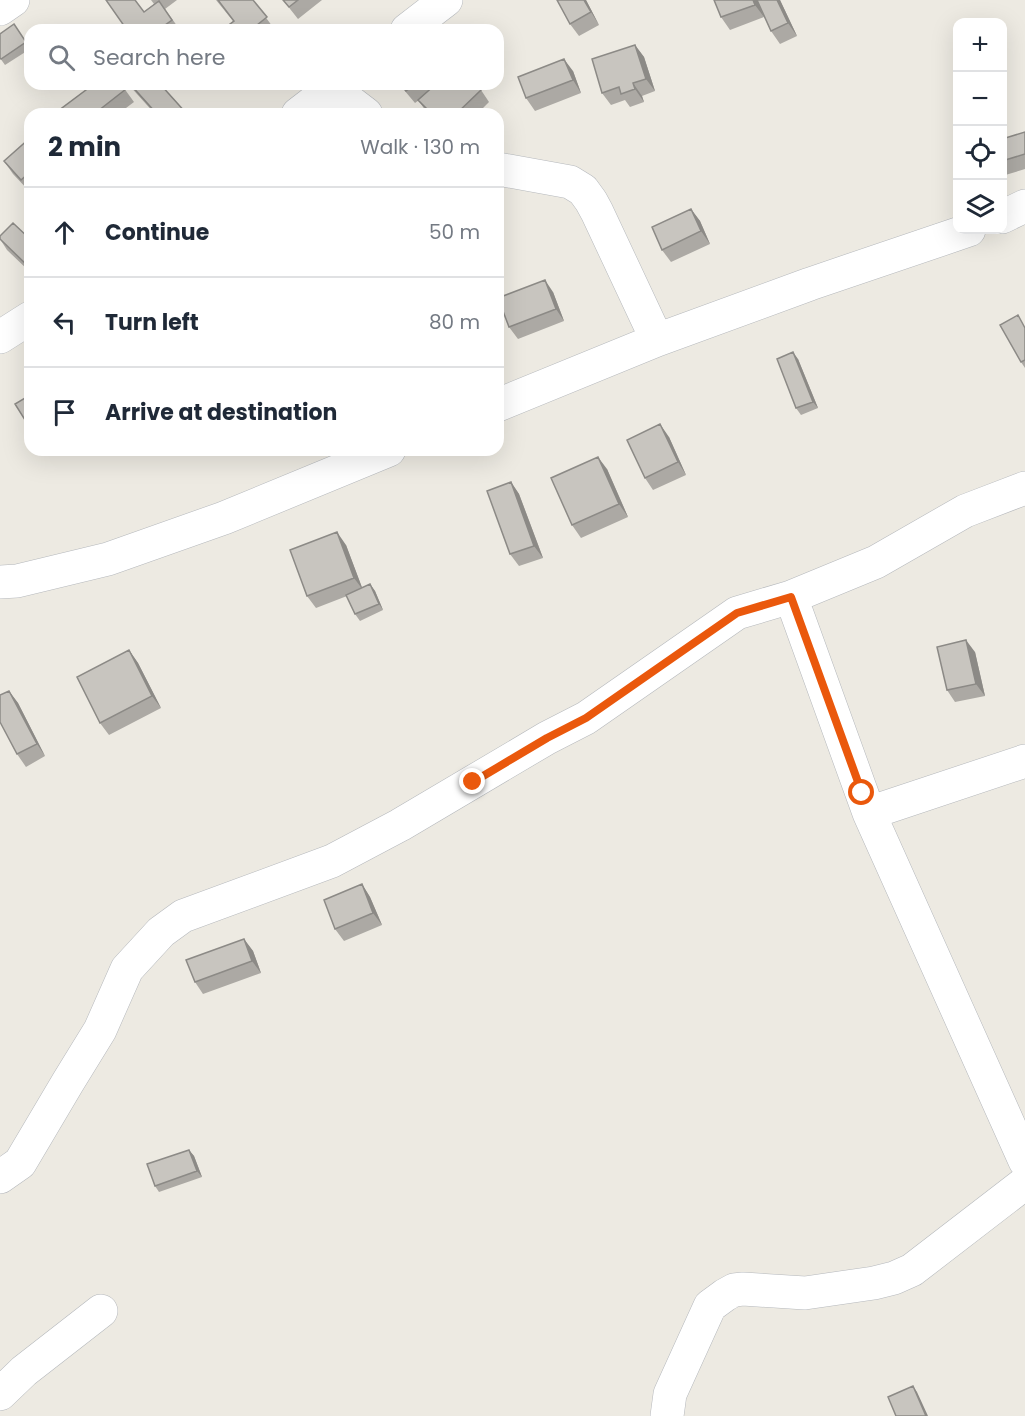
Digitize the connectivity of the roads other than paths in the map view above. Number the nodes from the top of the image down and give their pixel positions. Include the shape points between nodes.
1 (12, 0) edge
2 (446, 0) edge
3 (0, 9) edge
4 (415, 24) edge
5 (329, 90) edge
6 (339, 90) edge
7 (306, 108) edge
8 (359, 108) edge
9 (504, 171) edge
10 (1025, 206) edge
11 (1007, 215) edge
12 (957, 234) edge
13 (24, 322) edge
14 (0, 337) edge
15 (657, 340) junction
16 (504, 403) edge
17 (374, 456) edge
18 (1025, 488) edge
19 (0, 582) edge
20 (791, 597) junction
21 (1025, 761) edge
22 (869, 813) junction
23 (1025, 1161) edge
24 (0, 1177) edge
25 (1025, 1183) edge
26 (101, 1311) dead end
27 (0, 1394) edge
28 (667, 1416) edge

1 - 3 street
2 - 4 street
5 - 7 street
6 - 8 street
9 - 15 street via 570,182 583,190
10 - 11 street
12 - 15 street
13 - 14 street
15 - 16 street
17 - 19 street via 224,518 108,559
18 - 20 street via 964,511 876,562
20 - 22 street
20 - 24 street via 737,613 586,718 333,861 183,916 161,932 127,969 100,1030 20,1163
21 - 22 street
22 - 23 street
25 - 28 street via 912,1270 894,1278 805,1293 734,1290 725,1295 710,1306 670,1394
26 - 27 street

